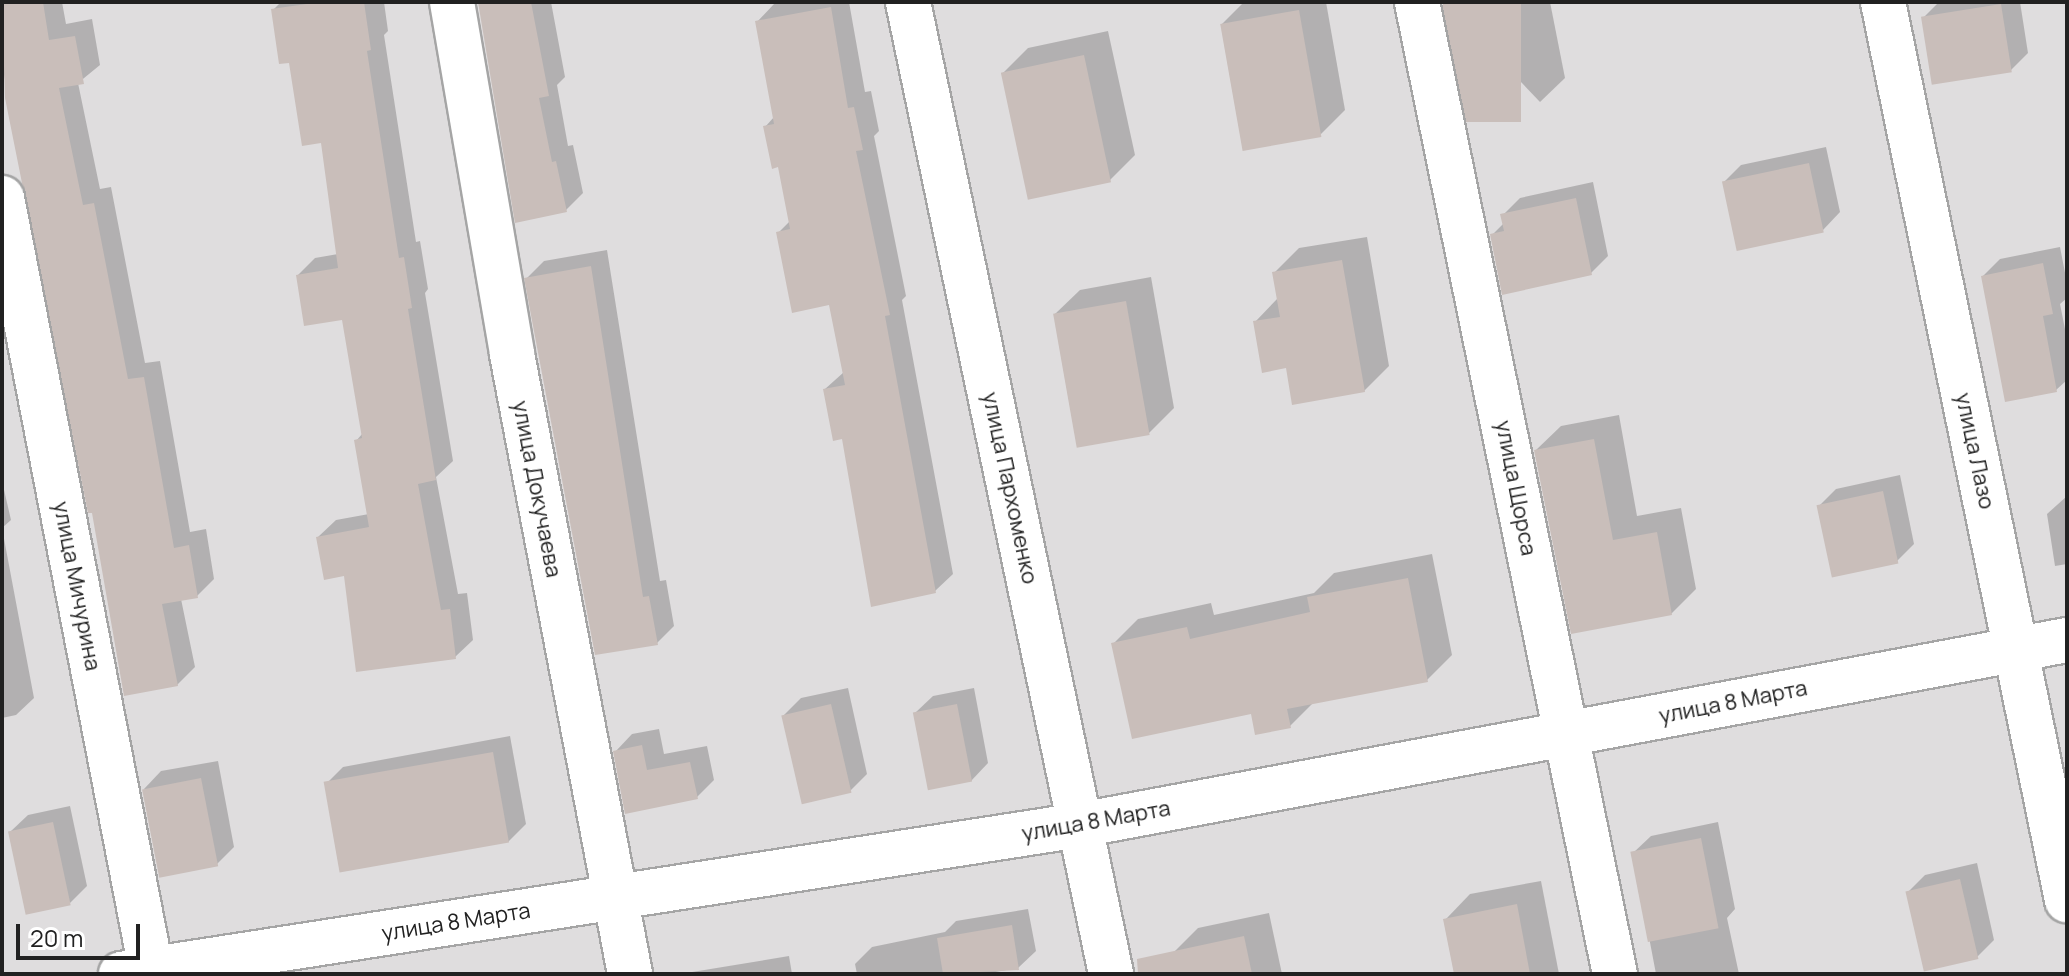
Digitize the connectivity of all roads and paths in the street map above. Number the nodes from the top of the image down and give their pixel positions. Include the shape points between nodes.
1 (452, 2) edge
2 (908, 2) edge
3 (1417, 2) edge
4 (1883, 2) edge
5 (2, 198) edge
6 (2067, 640) edge
7 (2016, 649) junction
8 (1566, 734) junction
9 (1080, 825) junction
10 (614, 897) junction
11 (2067, 900) edge
12 (142, 972) edge
13 (630, 974) edge
14 (1111, 974) edge
15 (1615, 974) edge

1 - 10 street, улица Докучаева
2 - 9 street, улица Пархоменко
3 - 8 street, улица Щорса
4 - 7 street, улица Лазо
5 - 12 street, улица Мичурина
6 - 7 street, улица 8 Марта
7 - 8 street, улица 8 Марта
7 - 11 street, улица Лазо
8 - 9 street, улица 8 Марта
8 - 15 street, улица Щорса
9 - 10 street, улица 8 Марта
9 - 14 street, улица Пархоменко
10 - 12 street, улица 8 Марта
10 - 13 street, улица Докучаева

